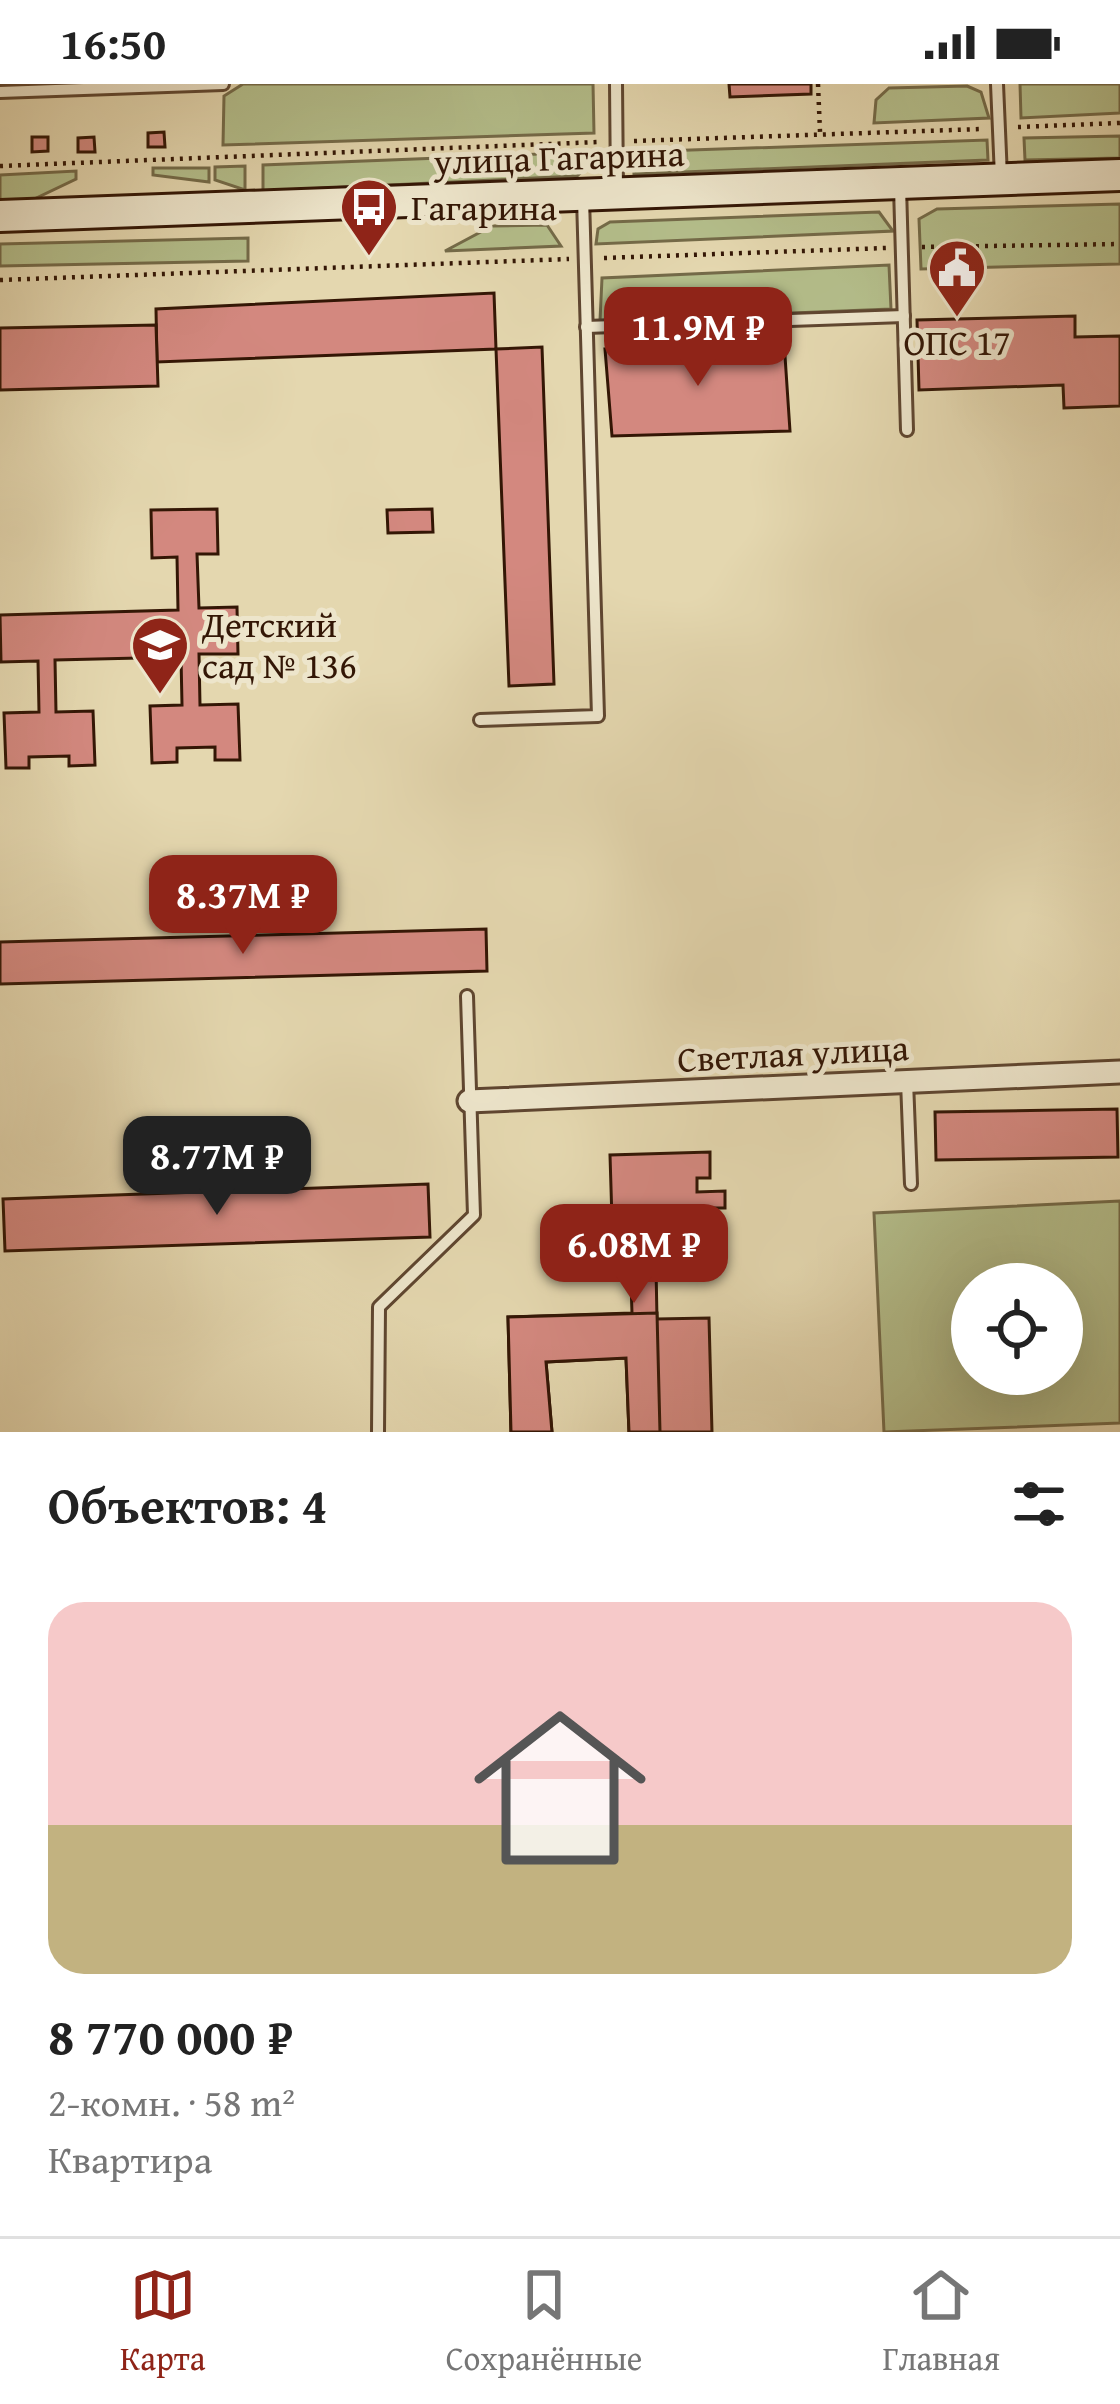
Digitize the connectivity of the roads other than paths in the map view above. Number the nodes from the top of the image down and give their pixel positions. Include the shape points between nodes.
1 (223, 84) edge
2 (616, 84) edge
3 (997, 84) edge
4 (0, 92) edge
5 (1120, 175) edge
6 (1001, 180) junction
7 (899, 183) junction
8 (617, 193) junction
9 (584, 194) junction
10 (0, 216) edge
11 (904, 316) junction
12 (586, 327) junction
13 (907, 430) dead end
14 (480, 720) dead end
15 (466, 996) dead end
16 (1120, 1072) edge
17 (907, 1082) junction
18 (469, 1100) junction
19 (911, 1184) dead end
20 (377, 1432) edge

1 - 4 lane
2 - 8 lane
3 - 6 lane
5 - 6 street, улица Гагарина
6 - 7 street, улица Гагарина
7 - 8 street, улица Гагарина
7 - 11 lane
8 - 9 street, улица Гагарина
9 - 10 street, улица Гагарина
9 - 12 lane
11 - 12 lane
11 - 13 lane
12 - 14 lane via 598,716
15 - 18 lane
16 - 17 street, Светлая улица
17 - 18 street, Светлая улица
17 - 19 lane
18 - 20 lane via 474,1215 379,1307

